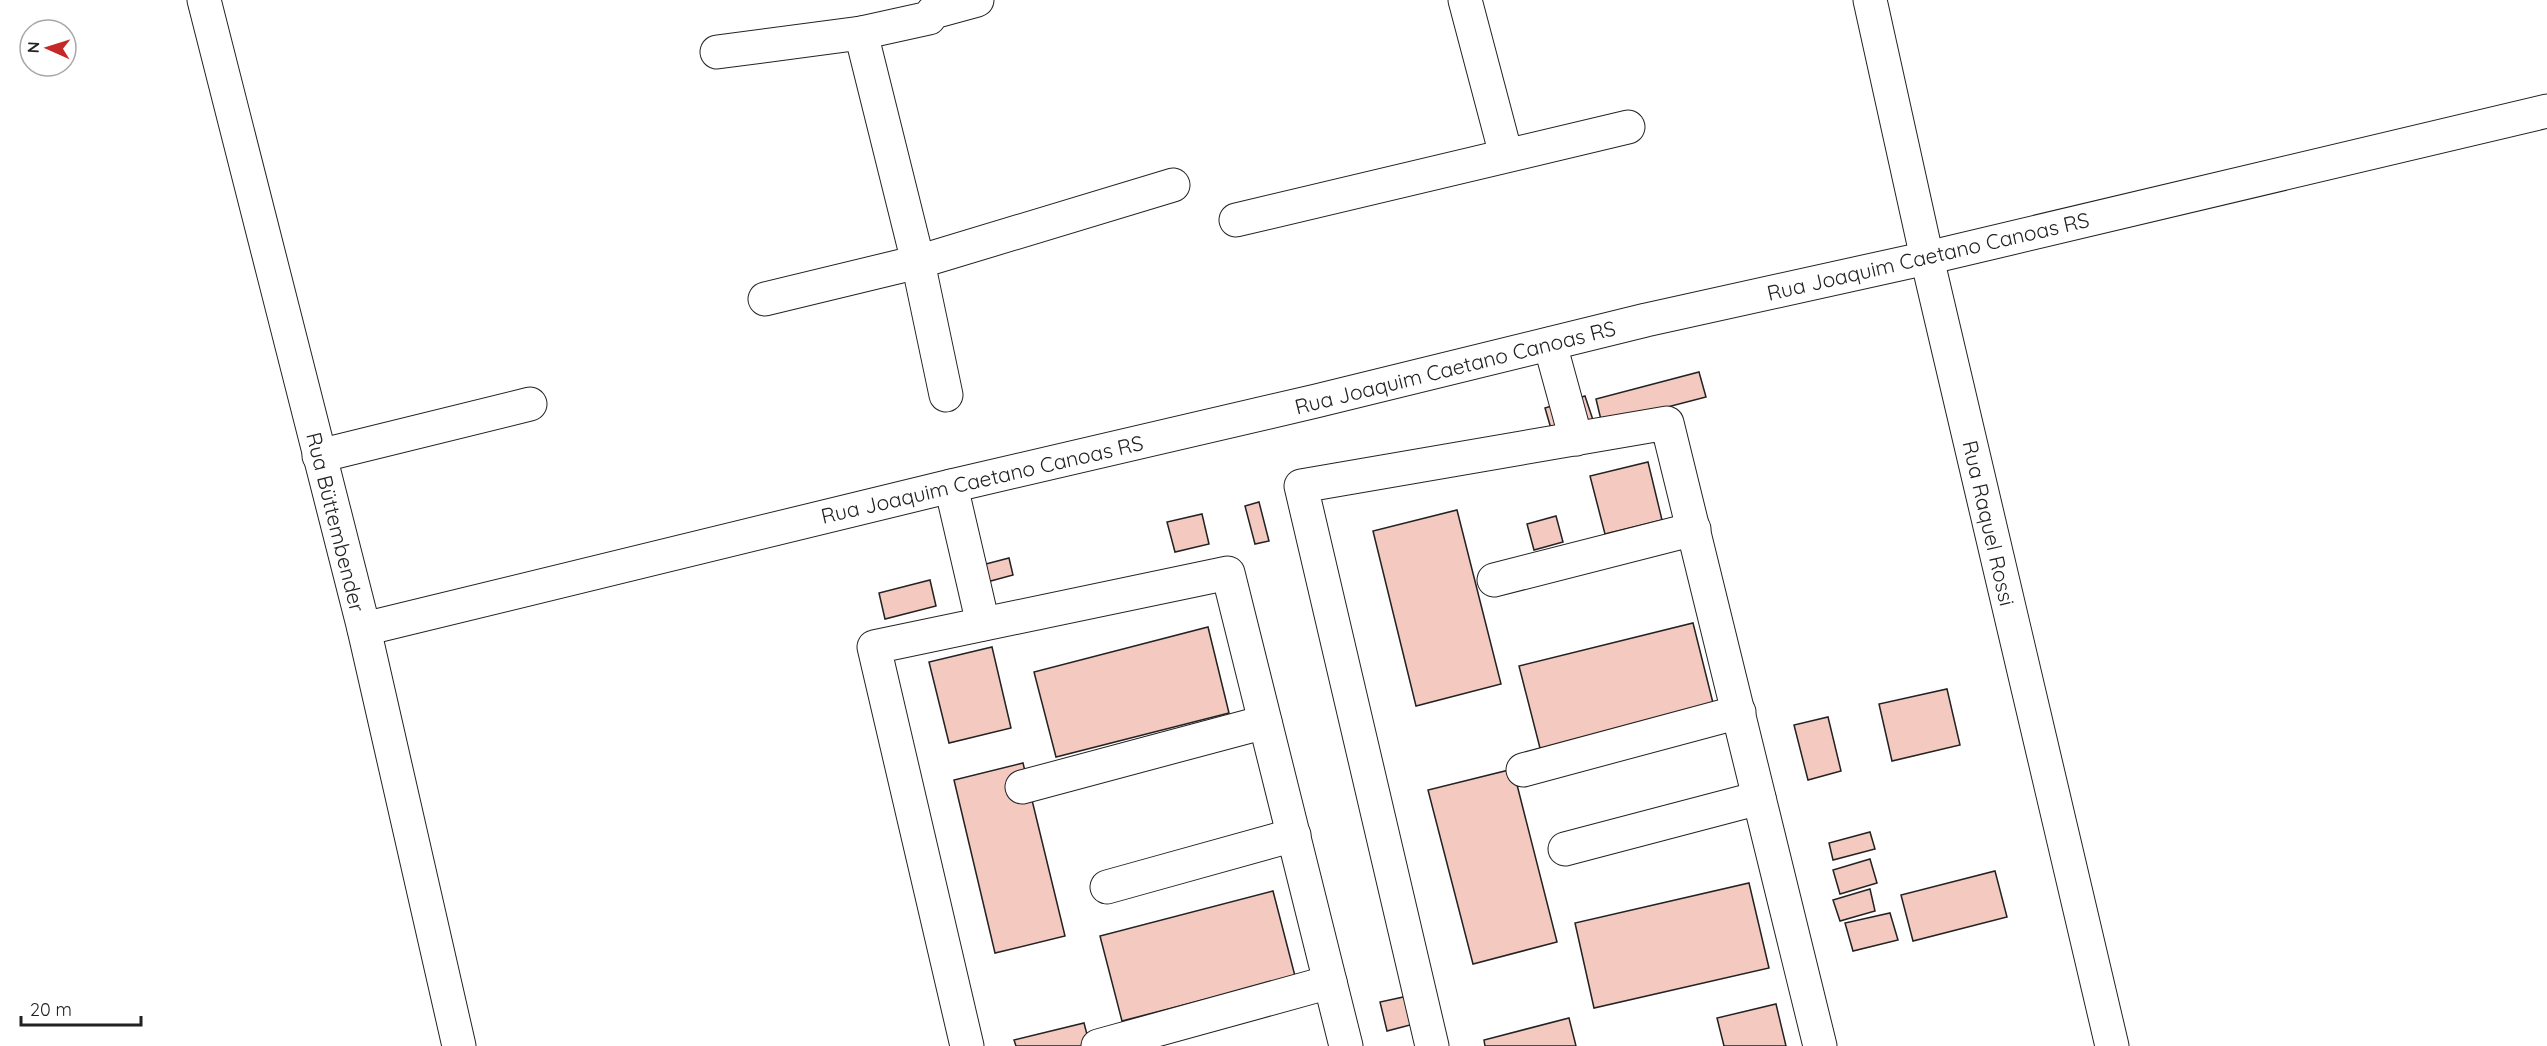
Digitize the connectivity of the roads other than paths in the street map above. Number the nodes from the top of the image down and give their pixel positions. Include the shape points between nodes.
1 (204, 0) edge
2 (977, 0) edge
3 (1465, 0) edge
4 (1870, 0) edge
5 (932, 6) edge
6 (861, 33) junction
7 (717, 52) dead end
8 (2547, 111) edge
9 (1628, 127) dead end
10 (1506, 155) junction
11 (1173, 185) dead end
12 (1236, 220) dead end
13 (1927, 258) junction
14 (918, 262) junction
15 (765, 299) dead end
16 (1550, 344) junction
17 (946, 395) dead end
18 (530, 404) dead end
19 (1576, 439) junction
20 (319, 456) junction
21 (951, 486) junction
22 (1694, 528) junction
23 (1494, 580) dead end
24 (983, 624) junction
25 (364, 629) junction
26 (1739, 712) junction
27 (1265, 722) junction
28 (1522, 770) dead end
29 (1022, 787) dead end
30 (1759, 798) junction
31 (1294, 835) junction
32 (1565, 849) dead end
33 (1107, 887) dead end
34 (1330, 982) junction
35 (459, 1046) edge
36 (966, 1046) edge
37 (1098, 1046) edge
38 (1346, 1046) edge
39 (1432, 1046) edge
40 (1820, 1046) edge
41 (2112, 1046) edge

1 - 20 street, Rua Büttembender
2 - 5 street
3 - 10 street
4 - 13 street, Rua Raquel Rossi
5 - 6 street via 929,18
6 - 7 street
6 - 14 street
8 - 13 street, Rua Joaquim Caetano Canoas RS
9 - 10 street
10 - 12 street
11 - 14 street
13 - 16 street, Rua Joaquim Caetano Canoas RS
13 - 41 street, Rua Raquel Rossi
14 - 15 street
14 - 17 street
16 - 19 street
16 - 21 street, Rua Joaquim Caetano Canoas RS
18 - 20 street
19 - 22 street via 1667,423
19 - 39 street via 1301,486
20 - 25 street, Rua Büttembender
21 - 24 street
21 - 25 street, Rua Joaquim Caetano Canoas RS
22 - 23 street
22 - 26 street
24 - 27 street via 1228,573
24 - 36 street via 874,647
25 - 35 street, Rua Büttembender
26 - 28 street
26 - 30 street
27 - 29 street
27 - 31 street
30 - 32 street
30 - 40 street
31 - 33 street
31 - 34 street
34 - 37 street
34 - 38 street

